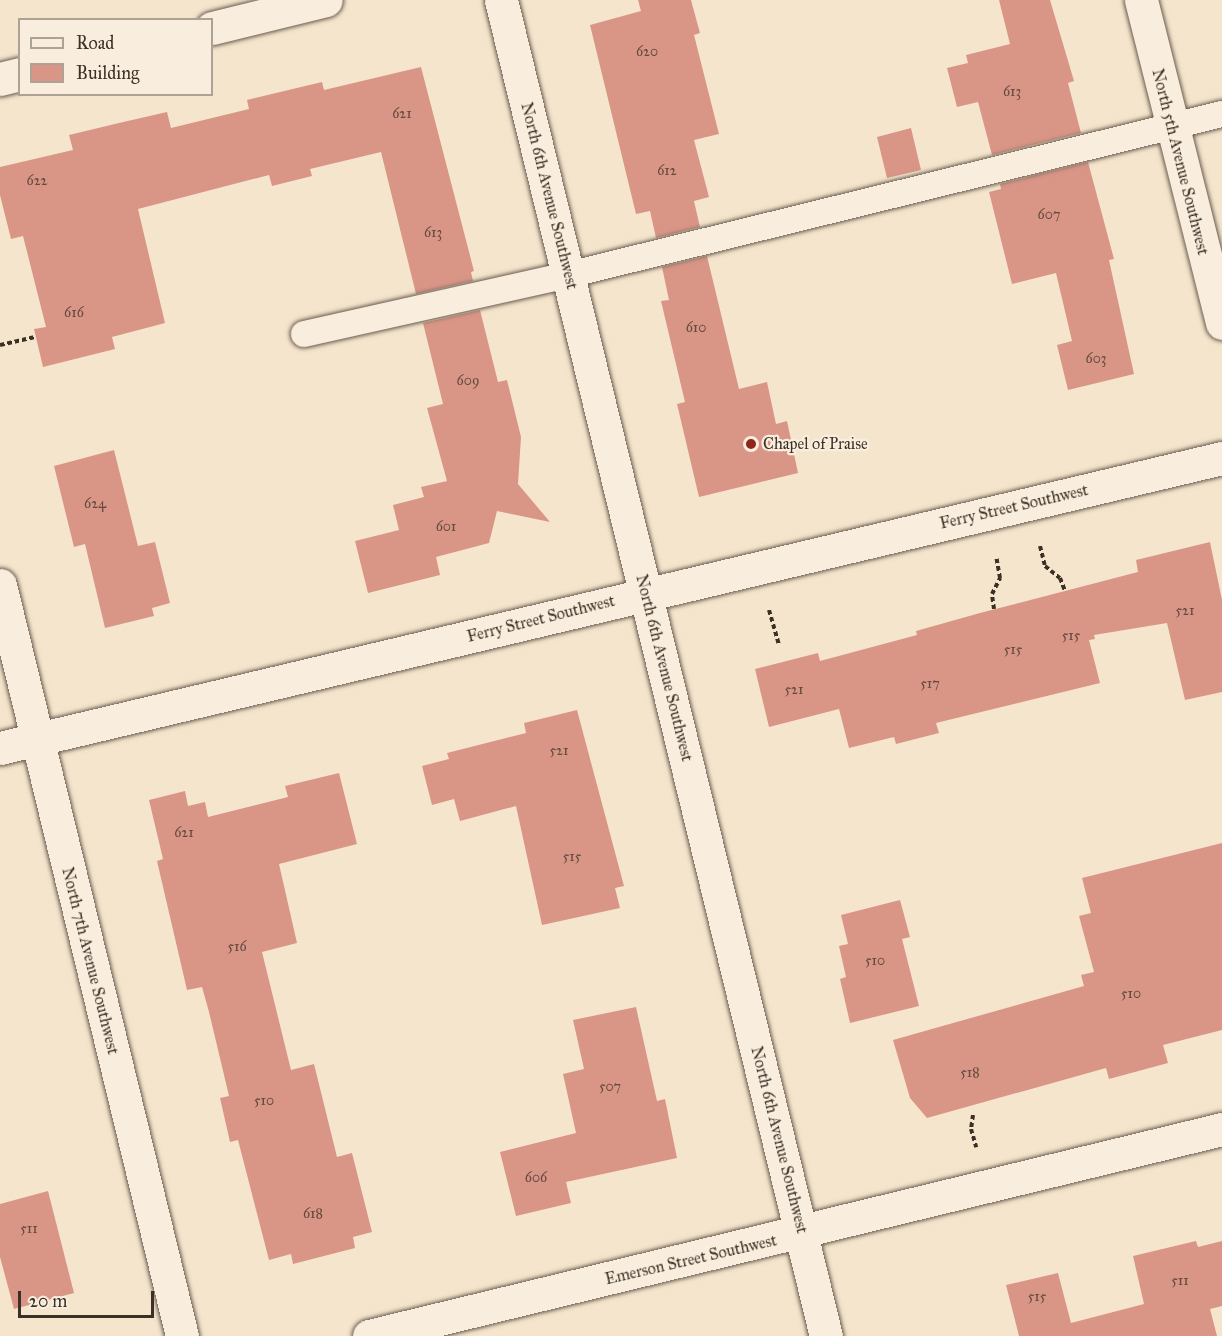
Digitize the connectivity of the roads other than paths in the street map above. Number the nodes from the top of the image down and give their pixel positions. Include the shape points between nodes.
1 (326, 0) edge
2 (501, 0) edge
3 (1141, 0) edge
4 (213, 28) edge
5 (18, 74) edge
6 (0, 79) edge
7 (1222, 114) edge
8 (1170, 128) junction
9 (568, 275) junction
10 (1222, 323) edge
11 (304, 334) dead end
12 (1222, 458) edge
13 (0, 585) edge
14 (646, 594) junction
15 (34, 739) junction
16 (0, 748) edge
17 (1222, 1129) edge
18 (802, 1233) junction
19 (182, 1336) edge
20 (369, 1336) edge
21 (826, 1336) edge

1 - 4 street
2 - 9 street, North 6th Avenue Southwest
3 - 8 street, North 5th Avenue Southwest
5 - 6 street
7 - 8 lane
8 - 9 lane
8 - 10 street, North 5th Avenue Southwest
9 - 11 lane
9 - 14 street, North 6th Avenue Southwest
12 - 14 street, Ferry Street Southwest
13 - 15 street, North 7th Avenue Southwest
14 - 15 street, Ferry Street Southwest
14 - 18 street, North 6th Avenue Southwest
15 - 16 street, Ferry Street Southwest
15 - 19 street, North 7th Avenue Southwest
17 - 18 street, Emerson Street Southwest
18 - 20 street, Emerson Street Southwest
18 - 21 street, North 6th Avenue Southwest

